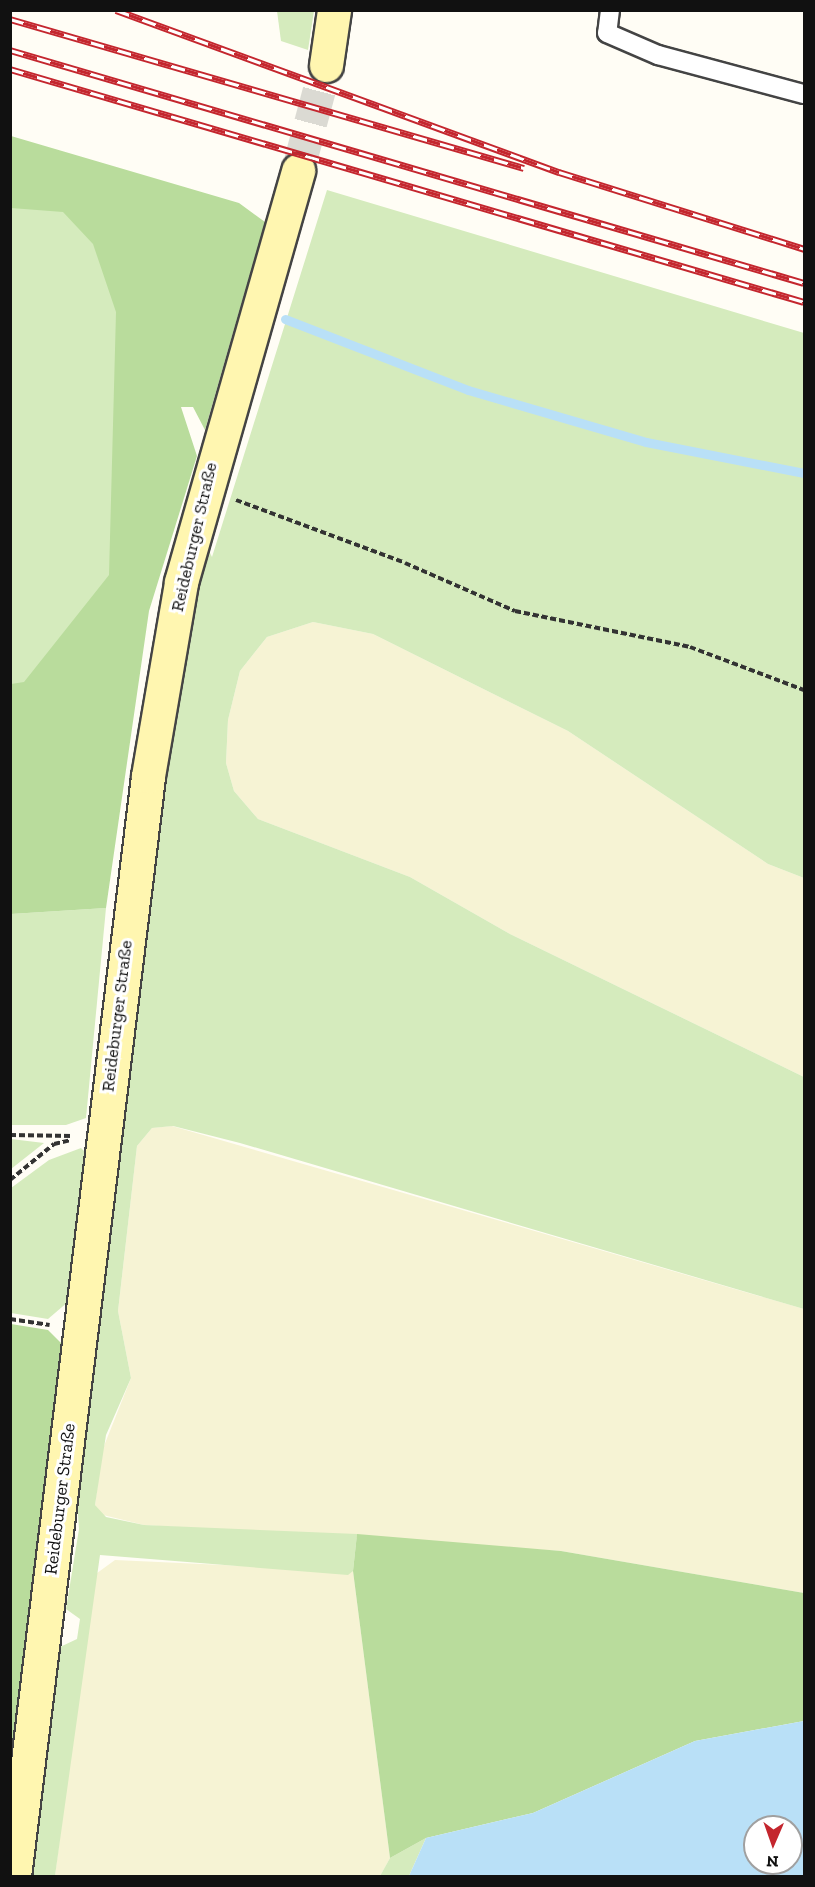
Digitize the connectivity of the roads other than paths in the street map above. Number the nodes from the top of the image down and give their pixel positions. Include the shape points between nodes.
1 (334, 10) edge
2 (610, 10) edge
3 (326, 65) tunnel mouth
4 (804, 94) edge
5 (298, 171) tunnel mouth
6 (14, 1876) edge

1 - 3 main road
2 - 4 lane via 607,33 658,55
5 - 6 main road, Reideburger Straße via 180,582 148,776

